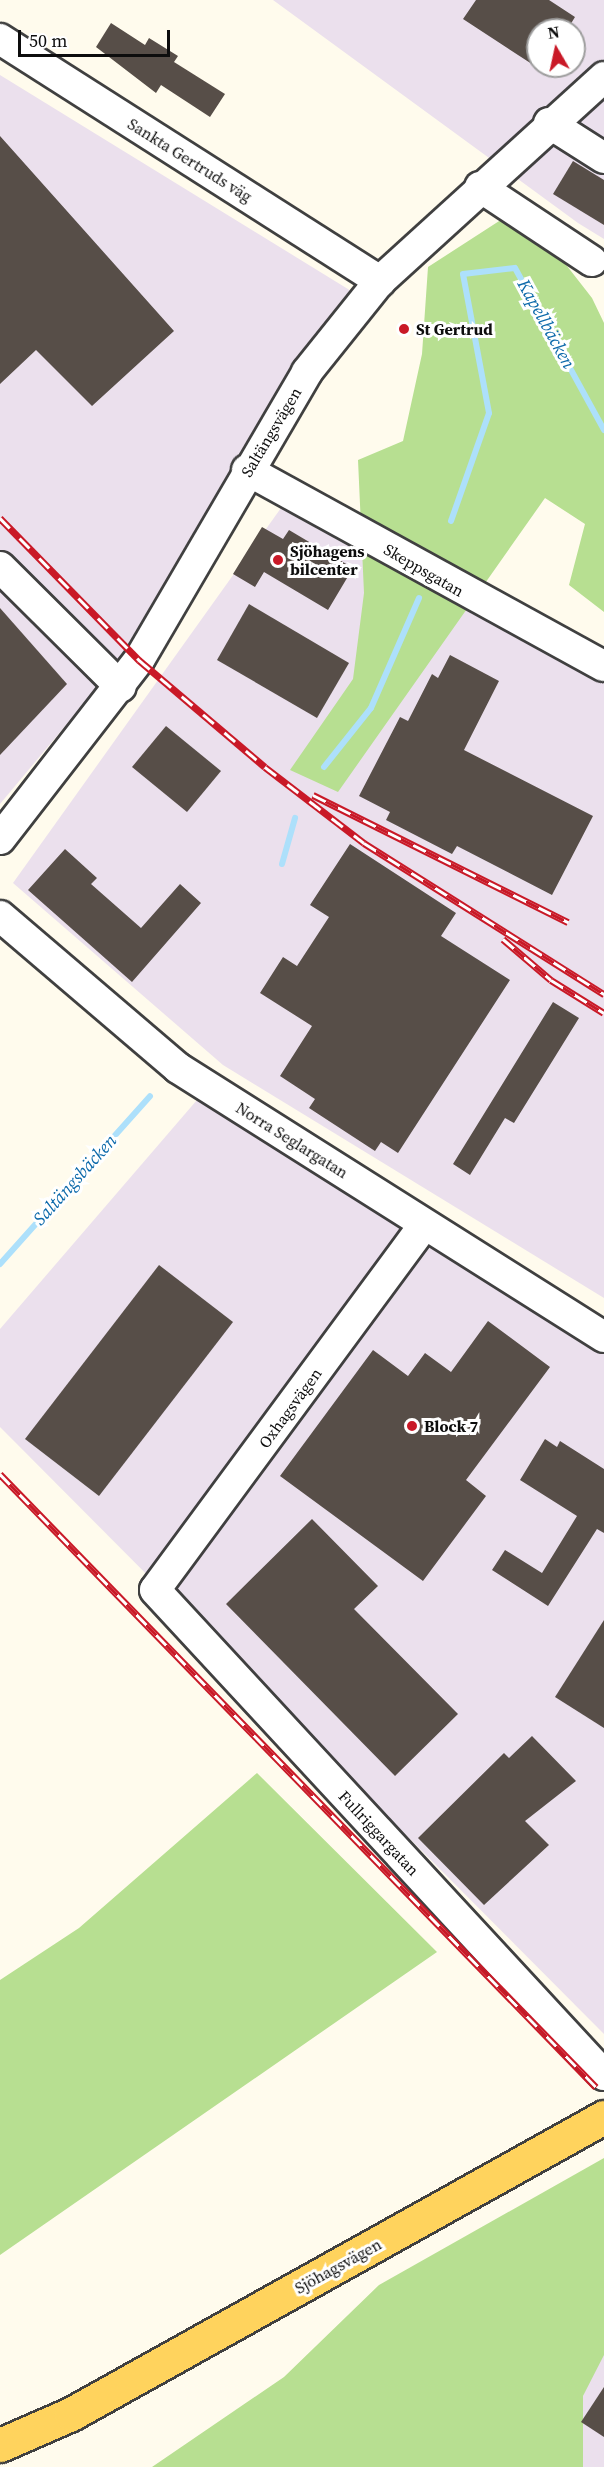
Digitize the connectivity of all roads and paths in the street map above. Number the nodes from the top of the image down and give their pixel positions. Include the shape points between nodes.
1 (0, 39) edge
2 (604, 77) edge
3 (549, 123) junction
4 (604, 158) edge
5 (480, 188) junction
6 (592, 261) dead end
7 (380, 281) junction
8 (247, 470) junction
9 (0, 567) edge
10 (604, 666) edge
11 (121, 687) junction
12 (0, 839) edge
13 (0, 916) edge
14 (424, 1225) junction
15 (604, 1337) edge
16 (155, 1590) joint
17 (604, 2075) edge
18 (604, 2117) edge
19 (71, 2414) junction
20 (0, 2445) edge
21 (10, 2467) edge

1 - 7 street, Sankta Gertruds väg
2 - 3 street, Saltängsvägen
3 - 4 street
3 - 5 street, Saltängsvägen
5 - 6 street
5 - 7 street, Saltängsvägen
7 - 8 street, Saltängsvägen via 307,372
8 - 10 street, Skeppsgatan
8 - 11 street, Saltängsvägen
9 - 11 street
11 - 12 street, Saltängsvägen
13 - 14 street, Norra Seglargatan via 141,1042
14 - 15 street, Norra Seglargatan
14 - 16 street, Oxhagsvägen
16 - 17 street, Fullriggargatan
18 - 19 main road, Sjöhagsvägen
19 - 20 main road, Sjöhagsvägen
19 - 21 main road, Sjöhagsvägen

